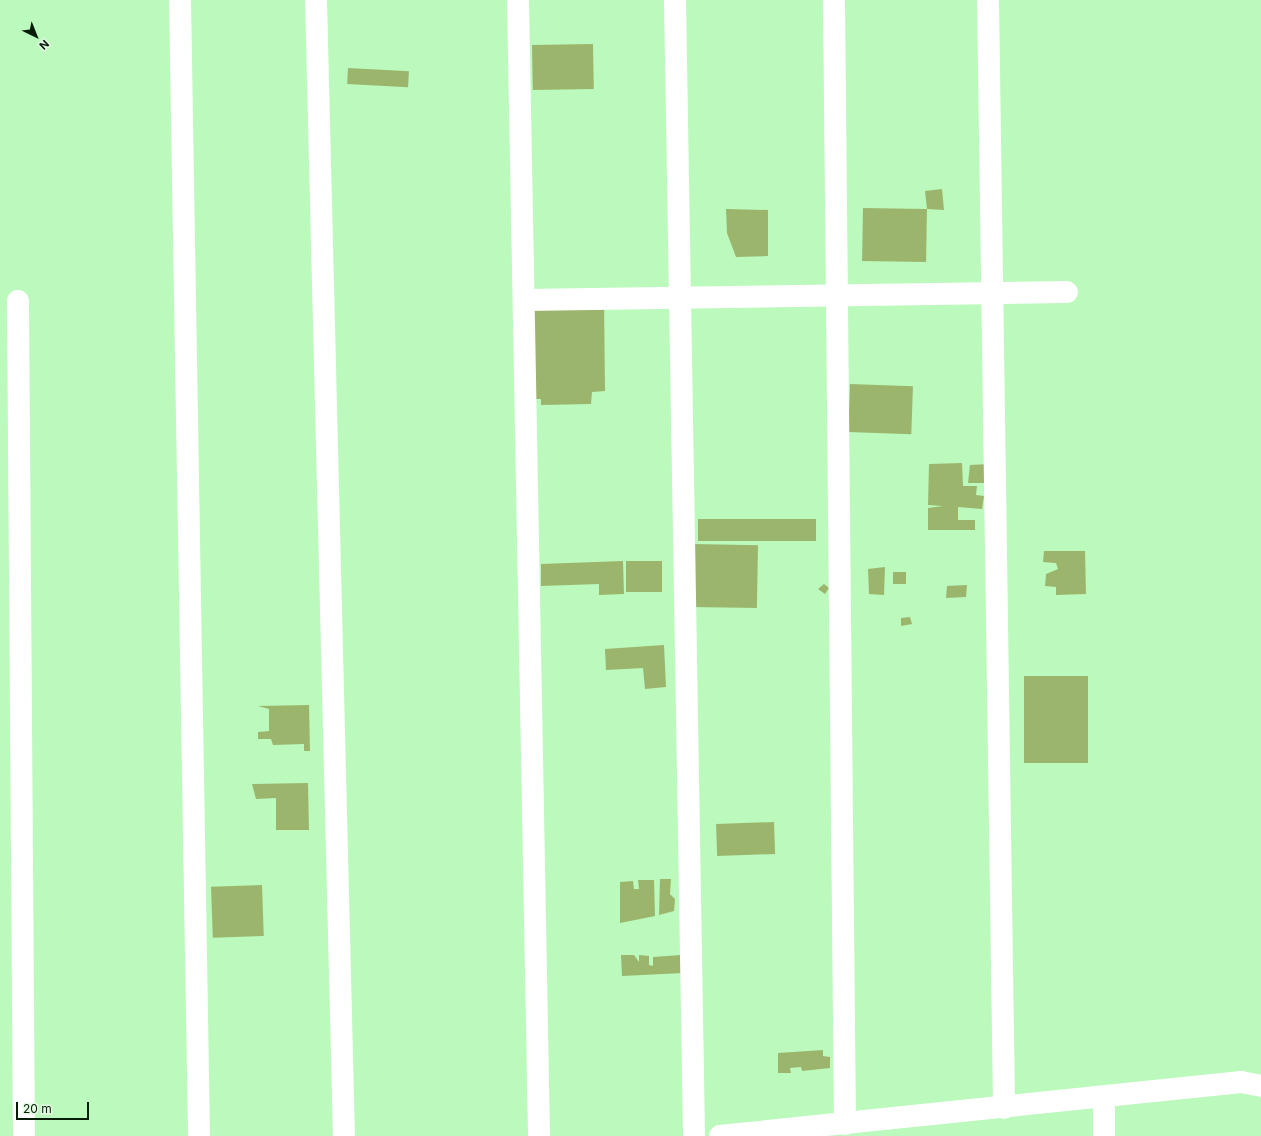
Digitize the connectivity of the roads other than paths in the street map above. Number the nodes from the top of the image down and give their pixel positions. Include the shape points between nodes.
1 (180, 0) edge
2 (316, 0) edge
3 (518, 0) edge
4 (675, 0) edge
5 (834, 0) edge
6 (988, 0) edge
7 (1067, 292) dead end
8 (992, 293) junction
9 (838, 296) junction
10 (680, 298) junction
11 (524, 300) junction
12 (18, 301) dead end
13 (1261, 1086) edge
14 (1104, 1098) junction
15 (1004, 1108) junction
16 (844, 1124) junction
17 (24, 1136) edge
18 (199, 1136) edge
19 (344, 1136) edge
20 (539, 1136) edge
21 (694, 1136) edge
22 (720, 1136) edge
23 (1104, 1136) edge

1 - 18 street
2 - 19 street
3 - 11 street
4 - 10 street
5 - 9 street
6 - 8 street
7 - 8 street
8 - 9 street
8 - 15 street
9 - 10 street
9 - 16 street
10 - 11 street
10 - 21 street
11 - 20 street
12 - 17 street
13 - 14 street via 1241,1082
14 - 15 street
14 - 23 street
15 - 16 street
16 - 22 street

